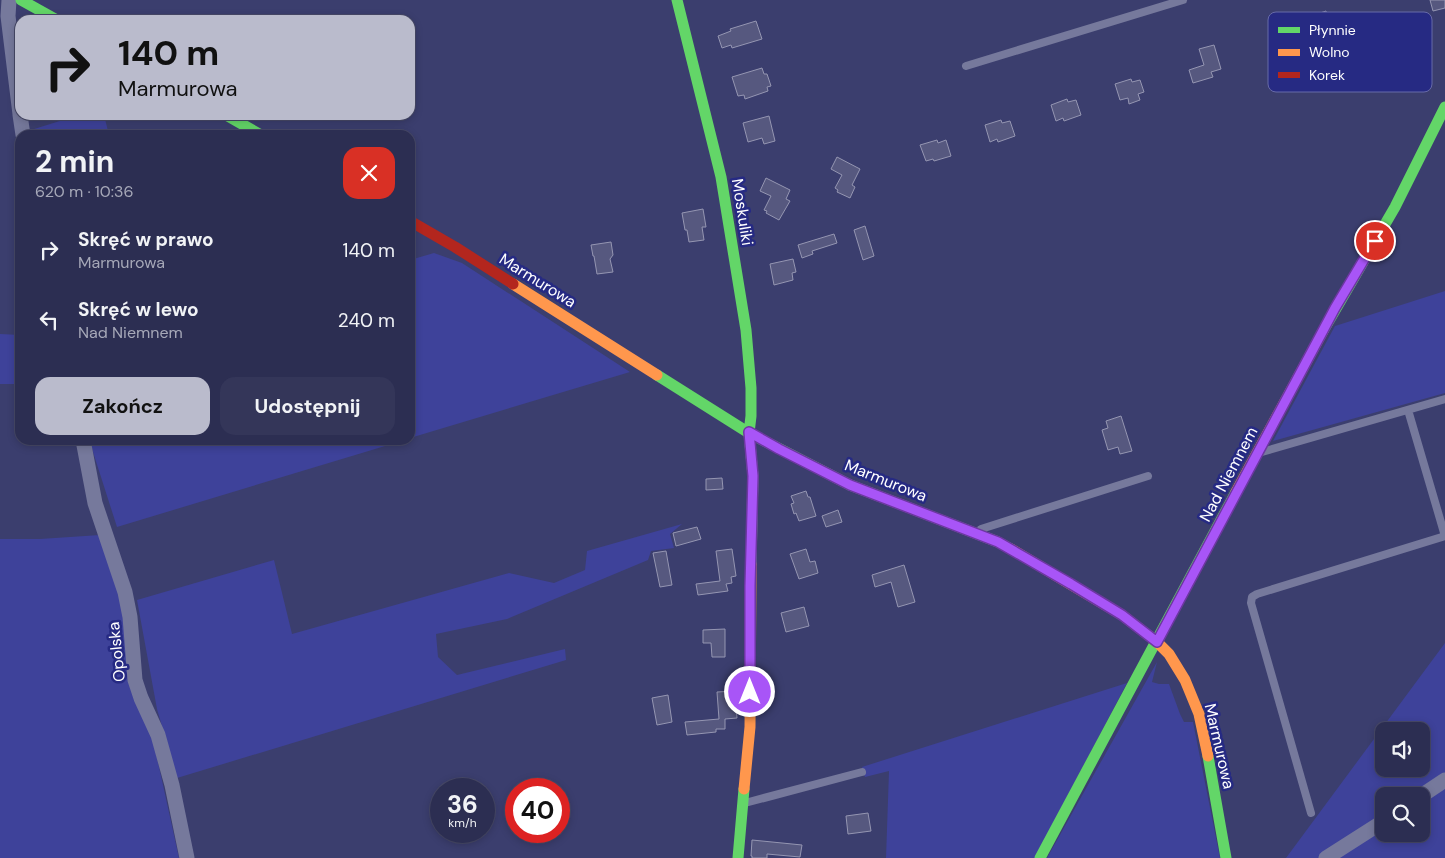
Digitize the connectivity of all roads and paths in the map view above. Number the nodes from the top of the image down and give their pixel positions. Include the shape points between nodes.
1 (9, 0) edge
2 (21, 0) edge
3 (677, 0) edge
4 (1183, 0) edge
5 (48, 15) edge
6 (966, 66) dead end
7 (15, 73) edge
8 (1445, 107) edge
9 (235, 120) edge
10 (252, 130) edge
11 (415, 224) edge
12 (1445, 399) edge
13 (1408, 410) junction
14 (749, 432) junction
15 (84, 445) edge
16 (1258, 453) junction
17 (1148, 476) dead end
18 (973, 532) junction
19 (1445, 536) edge
20 (1157, 642) junction
21 (862, 772) dead end
22 (1445, 780) edge
23 (1430, 790) edge
24 (744, 803) junction
25 (1311, 813) dead end
26 (1375, 827) edge
27 (187, 858) edge
28 (738, 858) edge
29 (1040, 858) edge
30 (1226, 858) edge
31 (1326, 858) edge

1 - 7 street
2 - 5 street
3 - 14 street, Moskuliki via 719,167 728,216 746,330 751,388
4 - 6 lane
8 - 16 street, Nad Niemnem via 1394,207 1335,308
9 - 10 street
11 - 14 street, Marmurowa
12 - 13 lane
13 - 16 lane
13 - 19 lane
14 - 18 street, Marmurowa via 850,485
14 - 24 street, Moskuliki via 753,476 750,727
15 - 27 street, Opolska via 95,502 125,592 136,680 158,735
16 - 20 street, Nad Niemnem
17 - 18 lane
18 - 20 street, Marmurowa via 998,542 1071,584 1122,615
19 - 25 lane via 1252,597 1251,603
20 - 29 street, Nad Niemnem
20 - 30 street, Marmurowa via 1169,654 1185,680 1199,714
21 - 24 lane
22 - 23 street
24 - 28 street, Moskuliki
26 - 31 street

